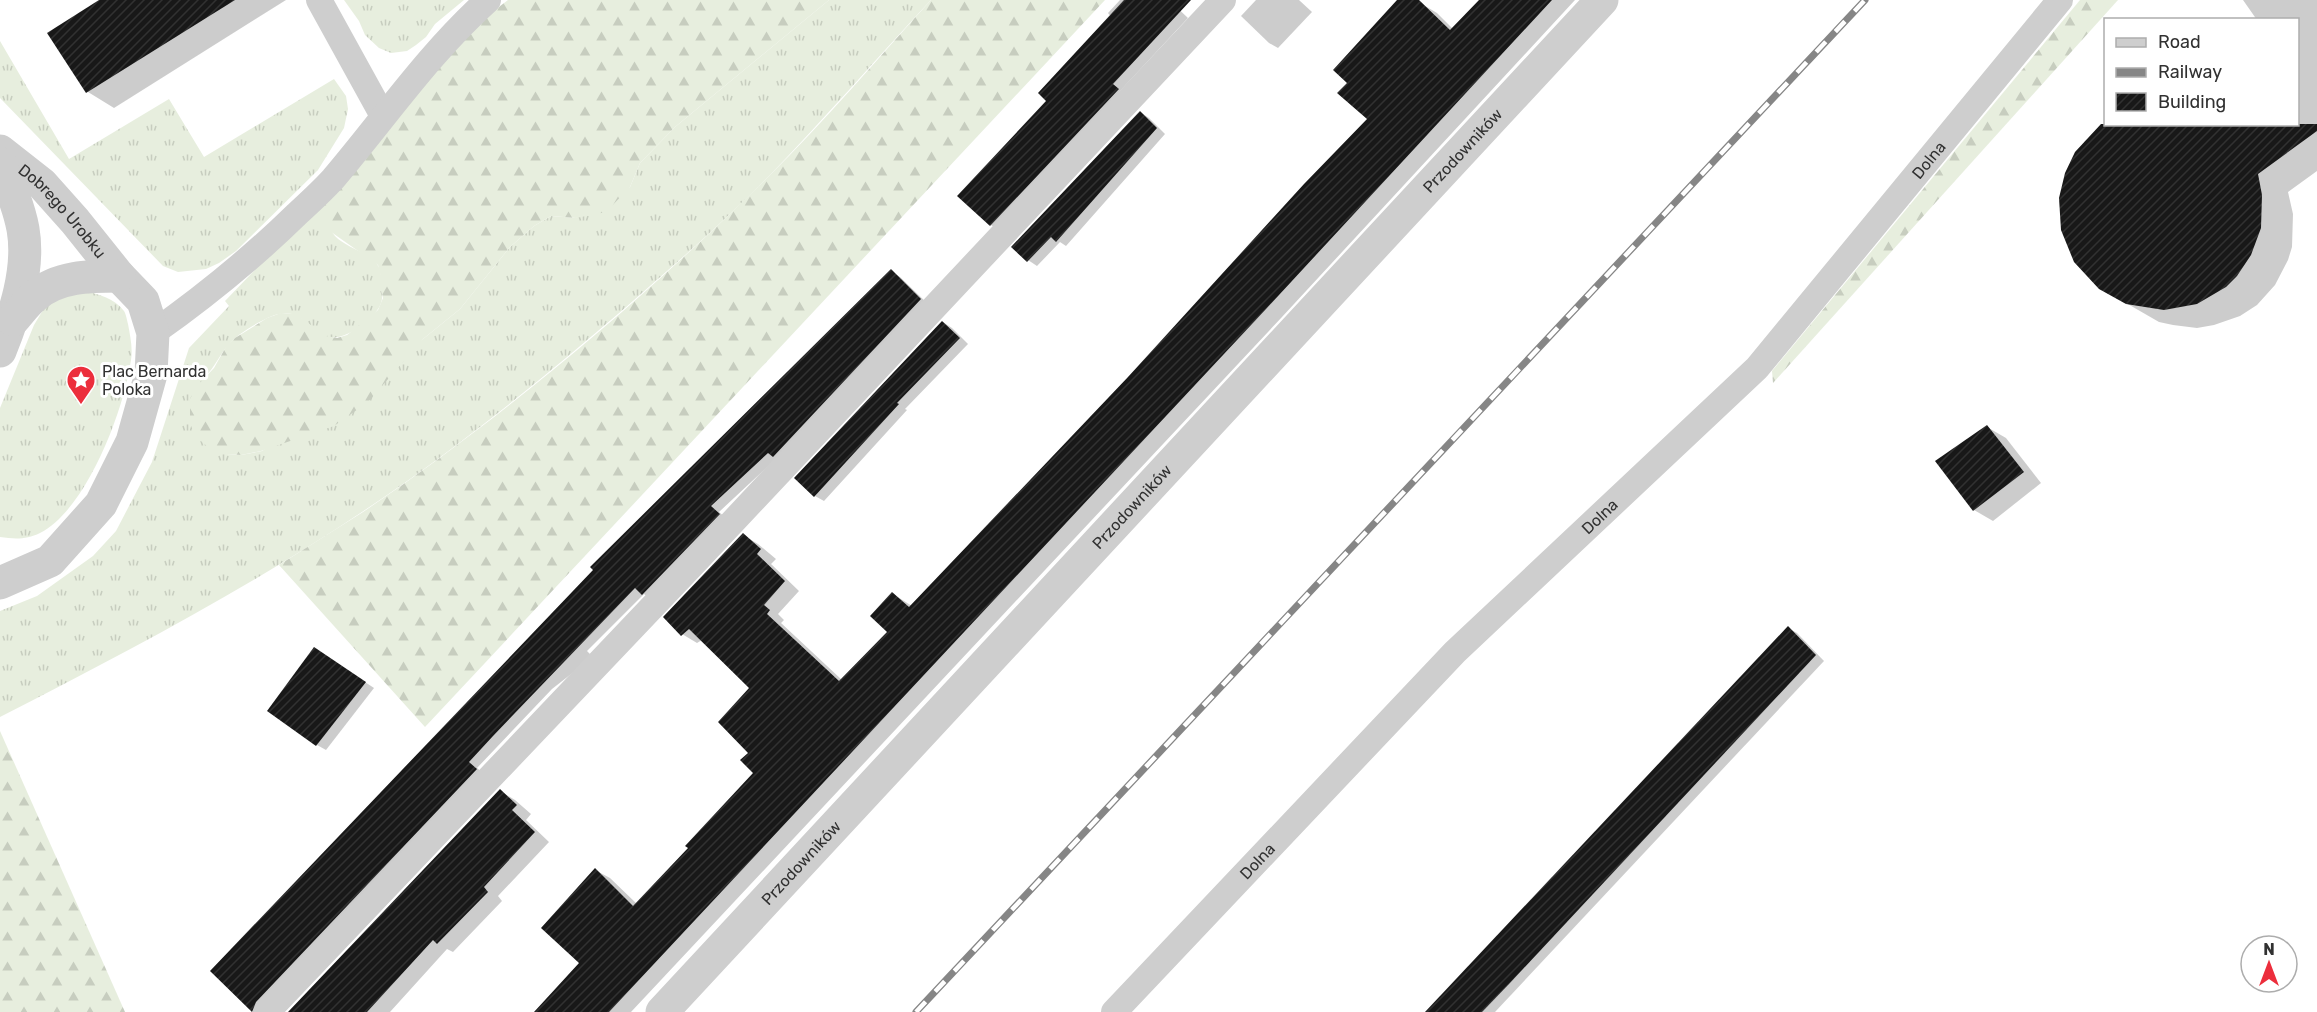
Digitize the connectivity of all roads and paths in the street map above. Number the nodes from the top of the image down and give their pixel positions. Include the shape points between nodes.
1 (319, 0) edge
2 (488, 0) edge
3 (1223, 0) edge
4 (1602, 0) edge
5 (2060, 0) edge
6 (383, 116) junction
7 (0, 151) edge
8 (0, 163) edge
9 (119, 276) junction
10 (13, 320) junction
11 (153, 333) junction
12 (0, 351) edge
13 (0, 559) edge
14 (50, 561) junction
15 (0, 583) edge
16 (267, 1012) edge
17 (662, 1012) edge
18 (1114, 1012) edge

1 - 6 lane
2 - 6 lane via 464,21
3 - 16 lane
4 - 17 street, Przodowników
5 - 18 lane, Dolna via 1756,368 1455,652
6 - 11 lane via 331,181 268,243
7 - 9 street, Dobrego Urobku via 42,184
8 - 10 street, Dobrego Urobku via 23,230 23,270
9 - 10 street, Dobrego Urobku via 86,276 54,283 34,296
9 - 11 street, Dobrego Urobku via 143,301
10 - 12 street, Dobrego Urobku
11 - 14 street, Dobrego Urobku via 151,374 132,442 101,504
13 - 14 street
14 - 15 street, Dobrego Urobku

